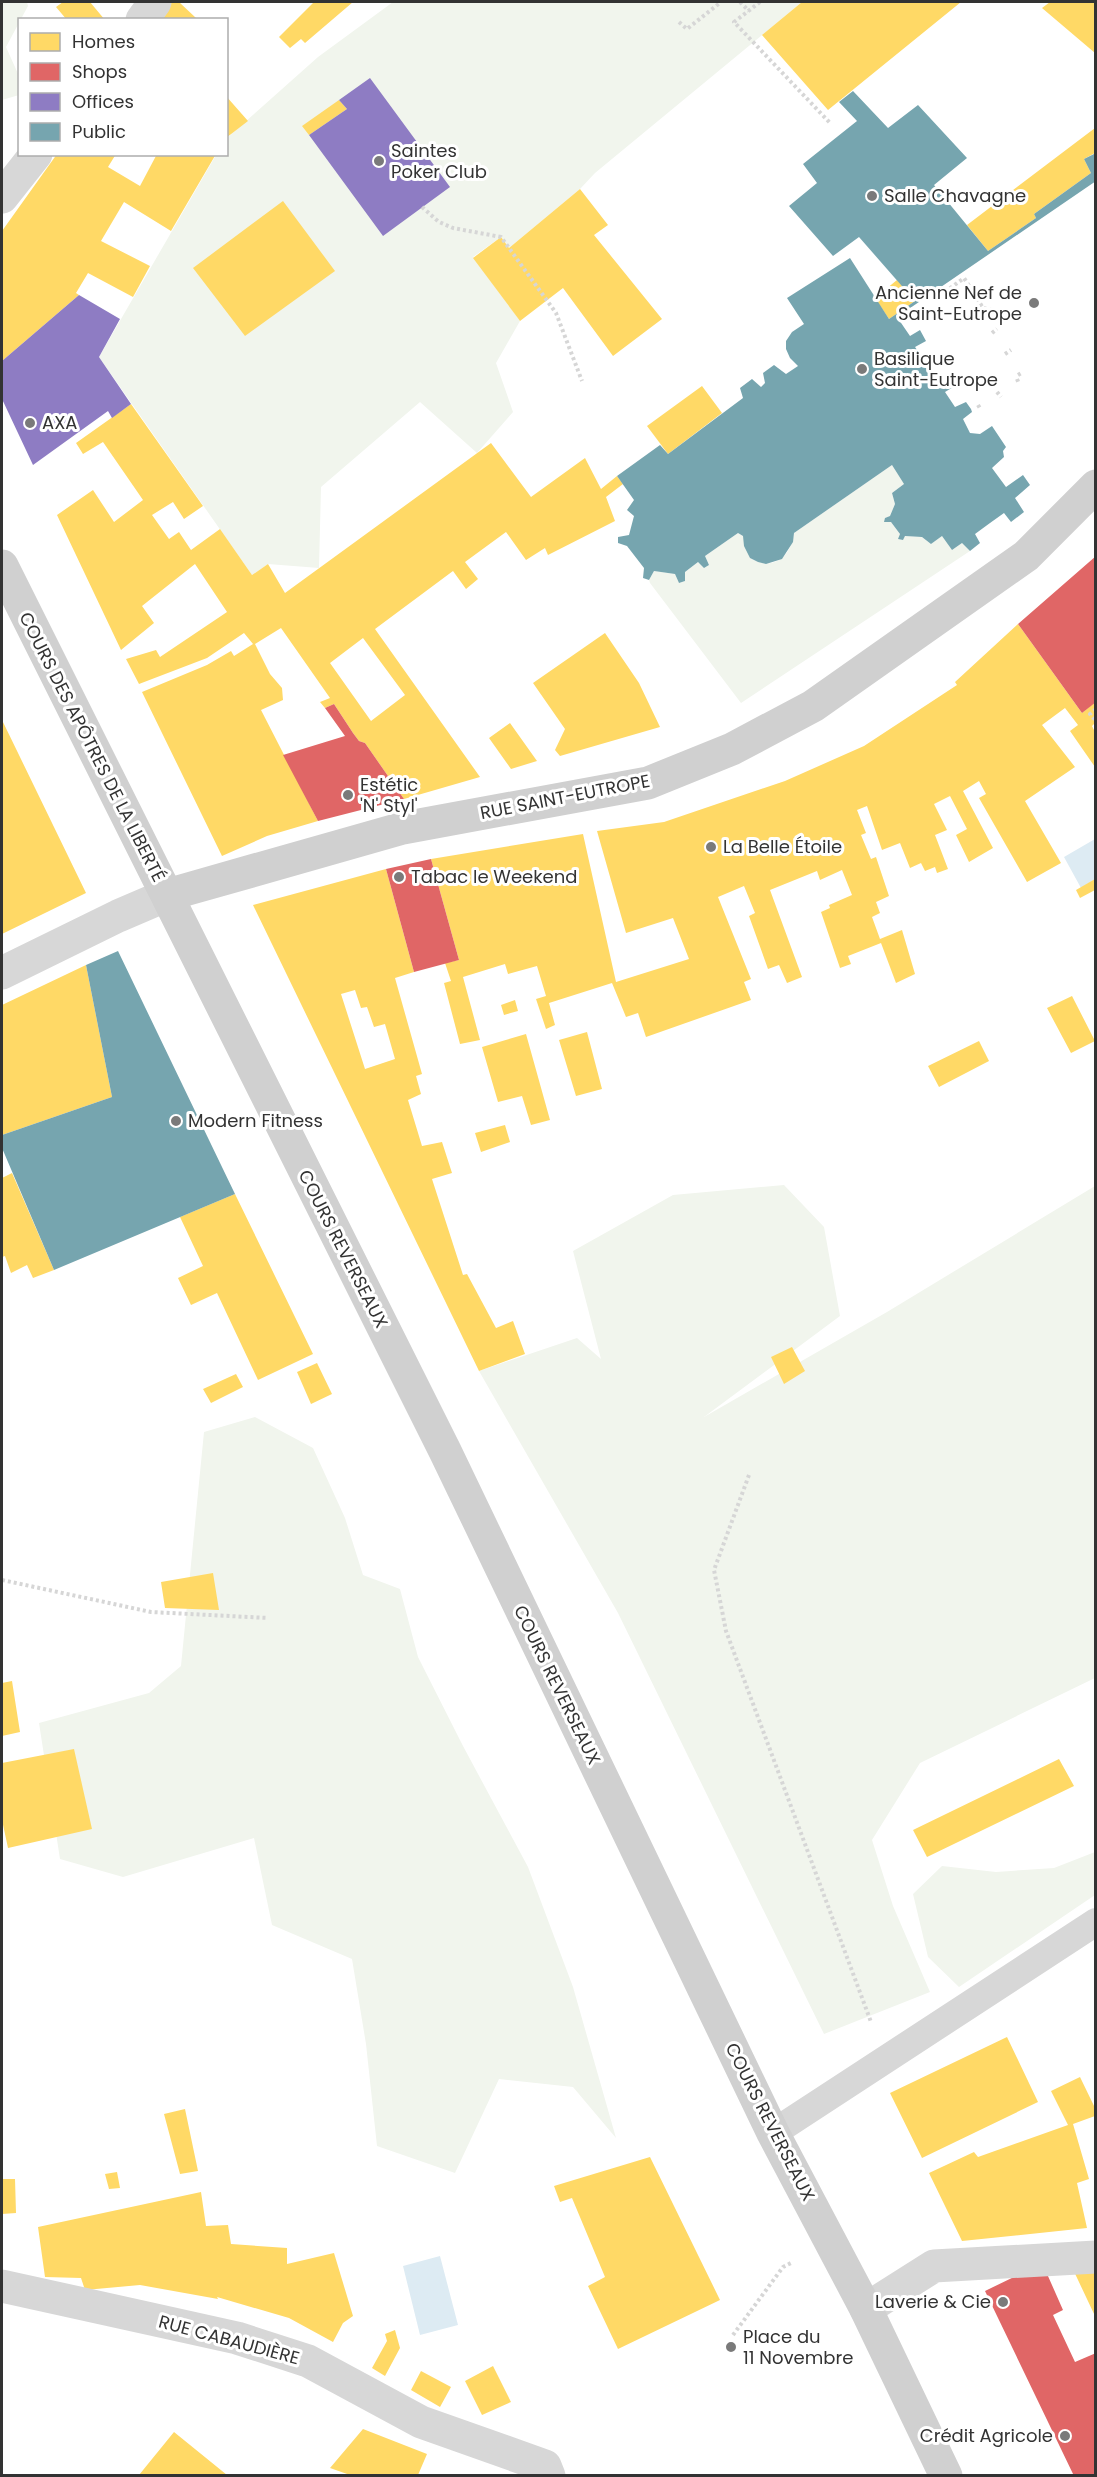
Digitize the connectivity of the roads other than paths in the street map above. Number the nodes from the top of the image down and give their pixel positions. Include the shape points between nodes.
1 (154, 2) edge
2 (143, 18) edge
3 (34, 156) edge
4 (2, 197) edge
5 (1095, 486) edge
6 (2, 566) edge
7 (167, 896) junction
8 (2, 973) edge
9 (1095, 1922) edge
10 (773, 2133) junction
11 (1095, 2257) edge
12 (2, 2286) edge
13 (866, 2309) junction
14 (547, 2471) edge
15 (946, 2475) edge

1 - 2 street
3 - 4 street
5 - 7 main road, RUE SAINT-EUTROPE via 1026,556 813,706 732,748 648,783 403,828
6 - 7 main road, COURS DES APÔTRES DE LA LIBERTÉ
7 - 8 street
7 - 10 main road, COURS REVERSEAUX via 440,1442
9 - 10 lane
10 - 13 main road, COURS REVERSEAUX
11 - 13 street via 934,2266
12 - 14 street, RUE CABAUDIÈRE via 237,2338 308,2361 421,2422
13 - 15 main road, COURS REVERSEAUX

